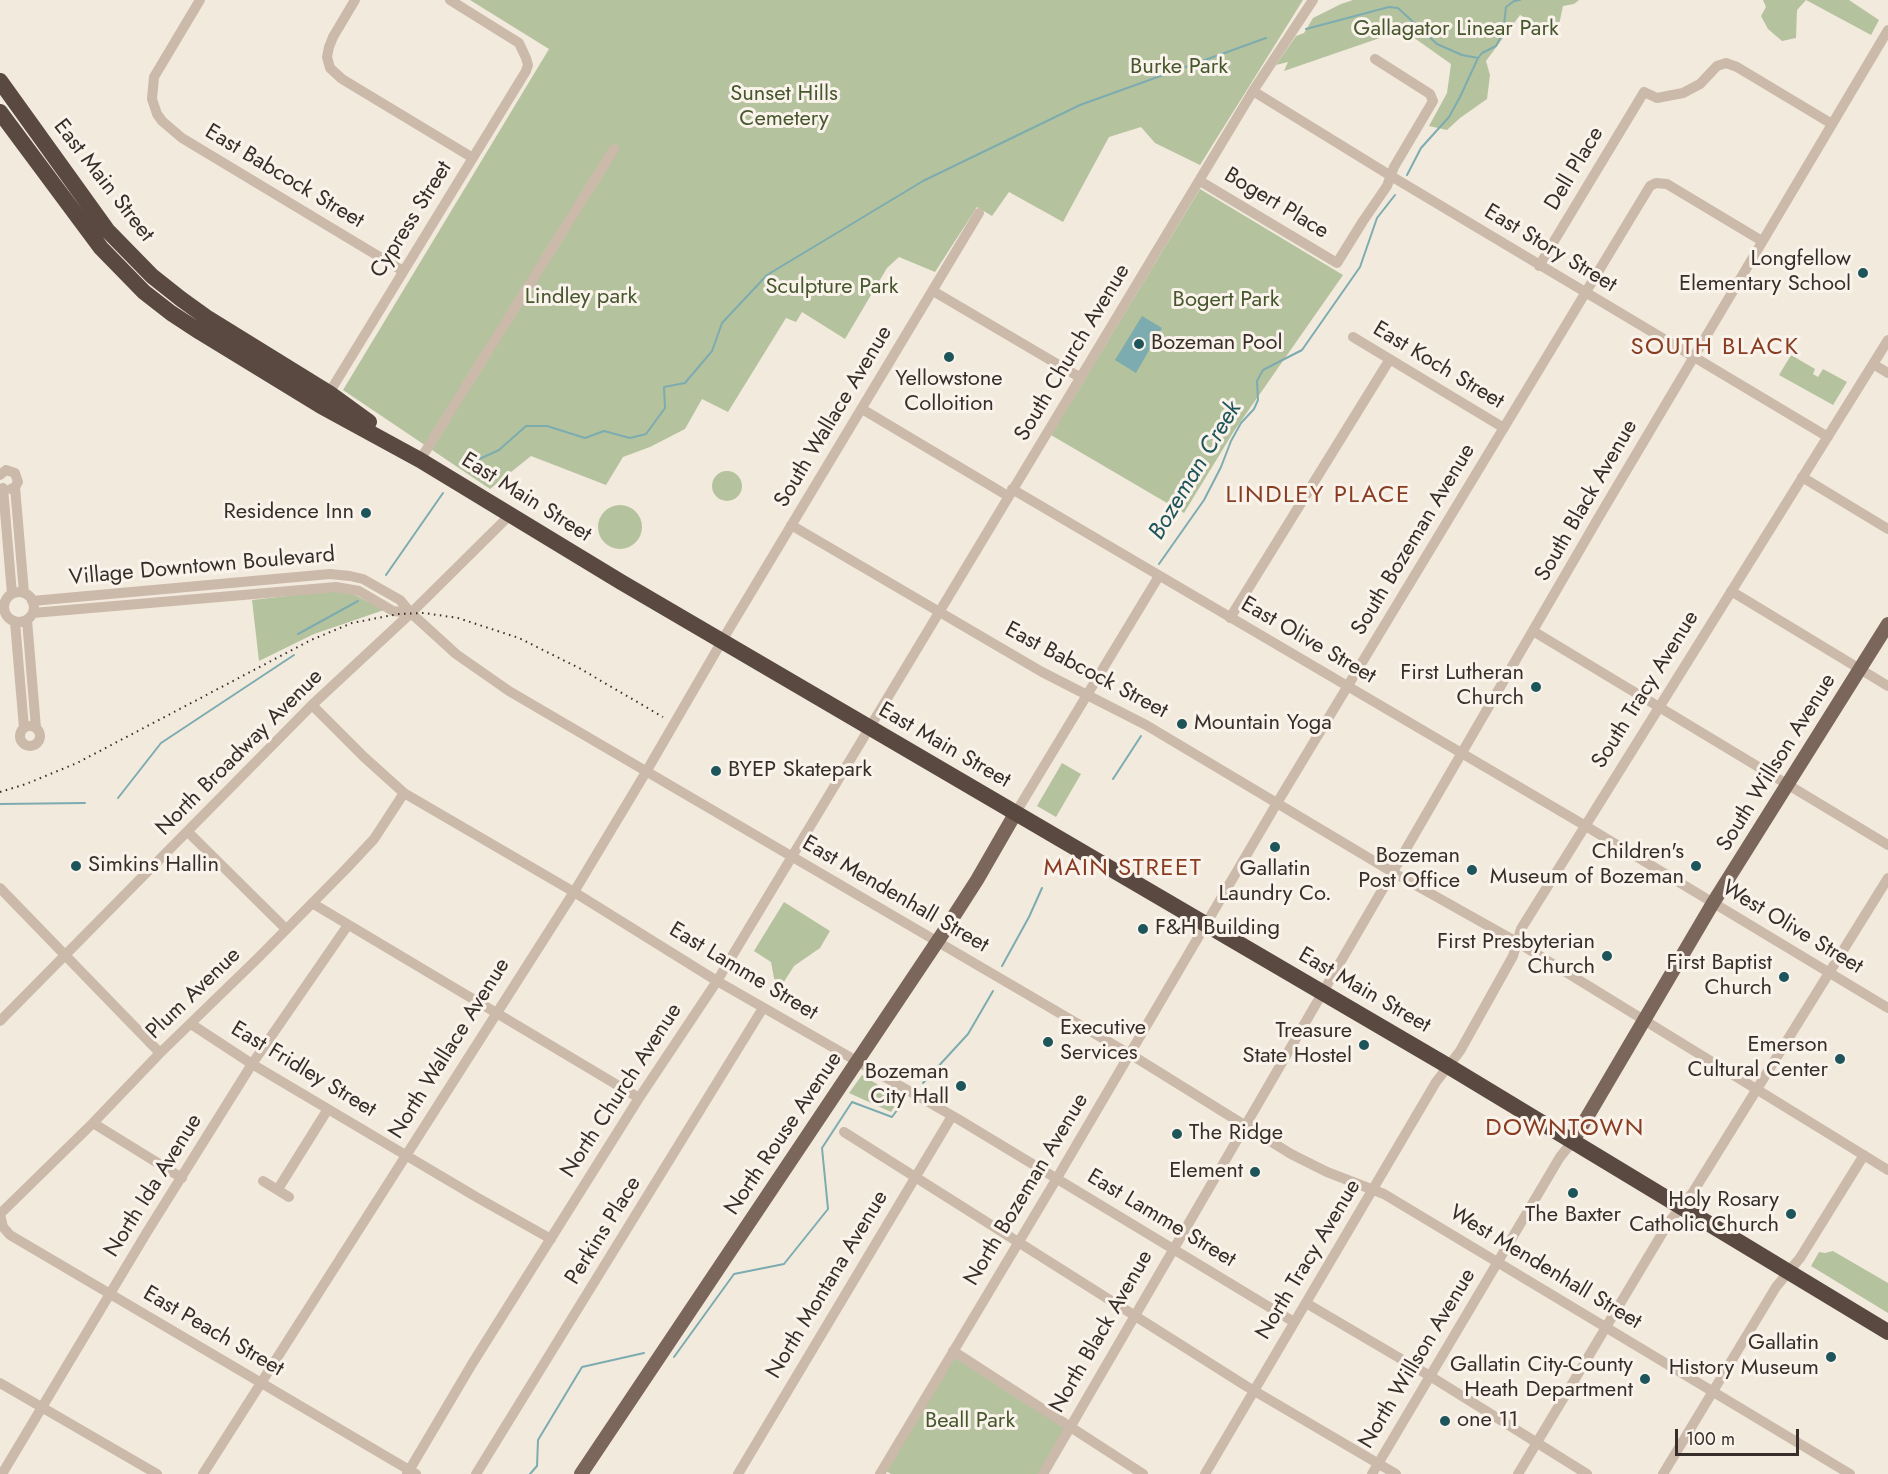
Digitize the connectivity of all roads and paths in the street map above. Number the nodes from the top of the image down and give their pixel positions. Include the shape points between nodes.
1 (200, 0) edge
2 (355, 0) edge
3 (450, 0) edge
4 (1313, 0) edge
5 (1887, 32) edge
6 (1375, 59) dead end
7 (0, 81) edge
8 (1253, 91) junction
9 (0, 112) edge
10 (1832, 124) junction
11 (614, 149) dead end
12 (473, 158) junction
13 (1391, 176) junction
14 (1200, 181) junction
15 (979, 213) dead end
16 (1762, 241) junction
17 (1539, 266) junction
18 (403, 271) junction
19 (933, 291) junction
20 (1586, 293) junction
21 (1353, 337) dead end
22 (1888, 340) edge
23 (1694, 357) junction
24 (1390, 359) junction
25 (1873, 364) junction
26 (1888, 373) edge
27 (1080, 378) junction
28 (325, 400) junction
29 (862, 409) junction
30 (1504, 428) junction
31 (1828, 436) junction
32 (420, 460) junction
33 (0, 476) edge
34 (1802, 477) junction
35 (2, 486) edge
36 (15, 487) junction
37 (1010, 493) junction
38 (510, 515) junction
39 (791, 525) junction
40 (1888, 529) edge
41 (1159, 576) junction
42 (1731, 591) junction
43 (28, 597) junction
44 (6, 600) edge
45 (939, 612) junction
46 (411, 613) junction
47 (30, 616) junction
48 (7, 617) edge
49 (1230, 618) junction
50 (1888, 624) edge
51 (1533, 631) junction
52 (722, 640) junction
53 (1860, 670) junction
54 (1347, 686) junction
55 (1888, 686) edge
56 (1088, 695) junction
57 (312, 705) junction
58 (1658, 707) junction
59 (868, 728) junction
60 (1463, 754) junction
61 (646, 772) junction
62 (1788, 785) junction
63 (404, 793) junction
64 (1277, 803) junction
65 (1016, 814) junction
66 (1584, 825) junction
67 (188, 832) junction
68 (1888, 846) edge
69 (793, 857) junction
70 (1394, 873) junction
71 (1888, 878) edge
72 (0, 888) edge
73 (574, 891) junction
74 (312, 903) junction
75 (1713, 903) junction
76 (1206, 924) junction
77 (348, 925) junction
78 (286, 929) junction
79 (936, 942) junction
80 (1517, 942) junction
81 (65, 955) junction
82 (1830, 973) junction
83 (717, 981) junction
84 (1322, 993) junction
85 (764, 1008) junction
86 (1888, 1008) edge
87 (496, 1012) junction
88 (0, 1020) edge
89 (1644, 1020) junction
90 (191, 1024) junction
91 (160, 1053) junction
92 (1129, 1054) junction
93 (857, 1062) junction
94 (252, 1064) junction
95 (1448, 1066) junction
96 (1756, 1089) junction
97 (639, 1098) junction
98 (328, 1109) junction
99 (952, 1116) junction
100 (93, 1123) junction
101 (1246, 1125) junction
102 (844, 1132) dead end
103 (1573, 1141) junction
104 (406, 1155) junction
105 (1864, 1155) junction
106 (1888, 1170) edge
107 (915, 1177) junction
108 (182, 1178) junction
109 (1057, 1178) junction
110 (263, 1180) dead end
111 (278, 1189) junction
112 (1372, 1190) junction
113 (289, 1197) dead end
114 (1681, 1208) junction
115 (0, 1214) edge
116 (551, 1239) junction
117 (1018, 1242) junction
118 (1174, 1249) junction
119 (1498, 1263) junction
120 (1788, 1272) junction
121 (110, 1294) junction
122 (1306, 1303) junction
123 (1134, 1316) junction
124 (1294, 1322) junction
125 (1606, 1327) junction
126 (1888, 1332) edge
127 (953, 1351) junction
128 (1431, 1376) junction
129 (0, 1383) edge
130 (260, 1383) junction
131 (1254, 1391) junction
132 (1713, 1392) junction
133 (41, 1408) junction
134 (1070, 1426) junction
135 (1536, 1443) junction
136 (1378, 1463) junction
137 (884, 1472) edge
138 (411, 1473) edge
139 (2, 1474) edge
140 (156, 1474) edge
141 (203, 1474) edge
142 (476, 1474) edge
143 (581, 1474) edge
144 (738, 1474) edge
145 (1043, 1474) edge
146 (1143, 1474) edge
147 (1205, 1474) edge
148 (1372, 1474) edge
149 (1396, 1474) edge
150 (1518, 1474) edge
151 (1587, 1474) edge
152 (1663, 1474) edge
153 (1850, 1474) edge

1 - 18 street, East Babcock Street via 154,77 154,106 162,121 182,138
2 - 12 street via 333,37 327,57 335,73
3 - 12 street, Cypress Street via 519,43 528,65
4 - 8 street, South Church Avenue
5 - 10 street, South Black Avenue
6 - 13 street via 1433,98
7 - 28 highway, East Main Street via 107,230 137,262 181,300
8 - 13 street, East Story Street
8 - 14 street, South Church Avenue
9 - 28 highway, East Main Street via 96,242 144,292 200,332
10 - 16 street, South Black Avenue
10 - 17 street, Dell Place via 1726,63 1717,66 1700,84 1674,96 1658,98 1644,92
11 - 32 street
12 - 18 street, Cypress Street
13 - 14 street, Bogert Place via 1337,263
13 - 17 street, East Story Street
14 - 27 street, South Church Avenue
15 - 19 street, South Wallace Avenue
16 - 20 street, South Bozeman Avenue via 1667,184 1656,183 1650,186
16 - 23 street, South Black Avenue
17 - 20 street, East Story Street
18 - 28 street, Cypress Street
19 - 27 street
19 - 29 street, South Wallace Avenue
20 - 23 street, East Story Street
20 - 30 street, South Bozeman Avenue
21 - 24 street, East Koch Street
22 - 25 street, South Tracy Avenue
23 - 31 street, East Story Street
23 - 51 street, South Black Avenue
24 - 30 street, East Koch Street
24 - 49 street
25 - 26 street
25 - 31 street, South Tracy Avenue
27 - 37 street, South Church Avenue
28 - 32 highway, East Main Street
29 - 37 street, East Olive Street
29 - 39 street, South Wallace Avenue
30 - 54 street, South Bozeman Avenue
31 - 34 street, South Tracy Avenue
32 - 38 highway, East Main Street
33 - 36 street via 6,470 15,473
34 - 40 street
34 - 42 street, South Tracy Avenue
35 - 36 street via 9,490
35 - 44 street
36 - 43 street
37 - 41 street, East Olive Street
37 - 45 street, South Church Avenue
38 - 46 street, North Broadway Avenue
38 - 52 highway, East Main Street
39 - 45 street, East Babcock Street
39 - 52 street, South Wallace Avenue
41 - 49 street, East Olive Street
41 - 56 street
42 - 53 street
42 - 58 street, South Tracy Avenue
43 - 44 street, Village Downtown Boulevard
43 - 46 street, Village Downtown Boulevard via 339,574 374,585 400,600
43 - 47 street
44 - 48 street
45 - 56 street, East Babcock Street
45 - 59 street, South Church Avenue
46 - 47 street, Village Downtown Boulevard via 393,611 359,591 336,586
46 - 57 street, North Broadway Avenue
46 - 61 street, East Mendenhall Street via 456,654 494,681
47 - 48 street, Village Downtown Boulevard
47 - 48 street via 30,728
49 - 54 street, East Olive Street
50 - 53 main road, South Willson Avenue
51 - 58 street
51 - 60 street, South Black Avenue
52 - 59 highway, East Main Street
52 - 61 street, North Wallace Avenue
53 - 55 street
53 - 62 main road, South Willson Avenue
54 - 60 street, East Olive Street
54 - 64 street, South Bozeman Avenue
56 - 64 street, East Babcock Street
56 - 65 street
57 - 63 street, East Lamme Street
57 - 67 street, North Broadway Avenue
58 - 62 street
58 - 66 street, South Tracy Avenue
59 - 65 highway, East Main Street
59 - 69 street, North Church Avenue
60 - 66 street, East Olive Street
60 - 70 street, South Black Avenue
61 - 69 street, East Mendenhall Street
61 - 73 street, North Wallace Avenue
62 - 68 street
62 - 75 main road, South Willson Avenue
63 - 73 street, East Lamme Street
63 - 74 street, Plum Avenue via 374,839
64 - 70 street, East Babcock Street
64 - 76 street, South Bozeman Avenue
65 - 76 highway, East Main Street
65 - 79 main road, North Rouse Avenue
66 - 75 street, West Olive Street
66 - 80 street, South Tracy Avenue via 1521,928
67 - 78 street
67 - 81 street, North Broadway Avenue
69 - 79 street, East Mendenhall Street
69 - 83 street, North Church Avenue
70 - 80 street, East Babcock Street
70 - 84 street, South Black Avenue
71 - 82 street
72 - 81 street
73 - 83 street, East Lamme Street
73 - 87 street, North Wallace Avenue
74 - 77 street
74 - 78 street, Plum Avenue
75 - 82 street, West Olive Street
75 - 89 main road, South Willson Avenue
76 - 84 highway, East Main Street
76 - 92 street, North Bozeman Avenue
77 - 87 street
77 - 94 street, North Ida Avenue
78 - 90 street, Plum Avenue
79 - 92 street, East Mendenhall Street
79 - 93 main road, North Rouse Avenue
80 - 89 street, East Babcock Street
80 - 95 street, South Tracy Avenue via 1487,1004
81 - 88 street, North Broadway Avenue
81 - 91 street
82 - 86 street, West Olive Street
82 - 96 street
83 - 85 street, East Lamme Street
83 - 97 street, North Church Avenue
84 - 95 highway, East Main Street
84 - 101 street, North Black Avenue
85 - 93 street, East Lamme Street
85 - 142 street, Perkins Place
87 - 97 street
87 - 104 street, North Wallace Avenue
89 - 96 street, East Babcock Street
89 - 103 main road, South Willson Avenue
90 - 91 street, Plum Avenue
90 - 94 street, East Fridley Street
91 - 100 street, Plum Avenue
92 - 101 street, East Mendenhall Street
92 - 109 street, North Bozeman Avenue
93 - 99 street, East Lamme Street
93 - 143 main road, North Rouse Avenue
94 - 98 street, East Fridley Street
94 - 108 street, North Ida Avenue
95 - 103 highway, East Main Street
95 - 112 street, North Tracy Avenue
96 - 105 street, East Babcock Street
96 - 114 street
97 - 116 street, North Church Avenue
98 - 104 street, East Fridley Street
98 - 111 street
99 - 107 street, North Montana Avenue
99 - 109 street, East Lamme Street
100 - 108 street
100 - 115 street, Plum Avenue
101 - 112 street, East Mendenhall Street via 1292,1154
101 - 118 street, North Black Avenue
102 - 107 street
103 - 114 highway, East Main Street
103 - 119 street, North Willson Avenue
104 - 116 street, East Fridley Street
104 - 130 street, North Wallace Avenue
105 - 106 street, East Babcock Street
105 - 120 street
107 - 117 street
107 - 144 street, North Montana Avenue
108 - 121 street, North Ida Avenue
109 - 117 street, North Bozeman Avenue
109 - 118 street, East Lamme Street
110 - 111 street
111 - 113 street
112 - 119 street, West Mendenhall Street
112 - 122 street, North Tracy Avenue
114 - 120 highway, East Main Street
114 - 125 street
115 - 121 street, East Peach Street via 10,1235
116 - 138 street, North Church Avenue via 472,1364
117 - 123 street
117 - 127 street, North Bozeman Avenue
118 - 123 street, North Black Avenue
118 - 124 street, East Lamme Street
119 - 125 street, West Mendenhall Street
119 - 128 street, North Willson Avenue
120 - 126 highway, East Main Street
120 - 132 street
121 - 130 street, East Peach Street
121 - 133 street, North Ida Avenue
122 - 124 street, North Tracy Avenue
122 - 128 street
123 - 131 street
123 - 134 street, North Black Avenue
124 - 131 street, North Tracy Avenue
125 - 132 street, West Mendenhall Street
125 - 135 street
127 - 134 street
127 - 137 street, North Bozeman Avenue
128 - 135 street
128 - 136 street, North Willson Avenue
129 - 133 street
130 - 138 street, East Peach Street
130 - 141 street, North Wallace Avenue
131 - 136 street
131 - 147 street, North Tracy Avenue
132 - 152 street
132 - 153 street, West Mendenhall Street
133 - 139 street, North Ida Avenue
133 - 140 street
134 - 145 street, North Black Avenue
134 - 146 street
135 - 150 street
135 - 151 street
136 - 148 street, North Willson Avenue
136 - 149 street

